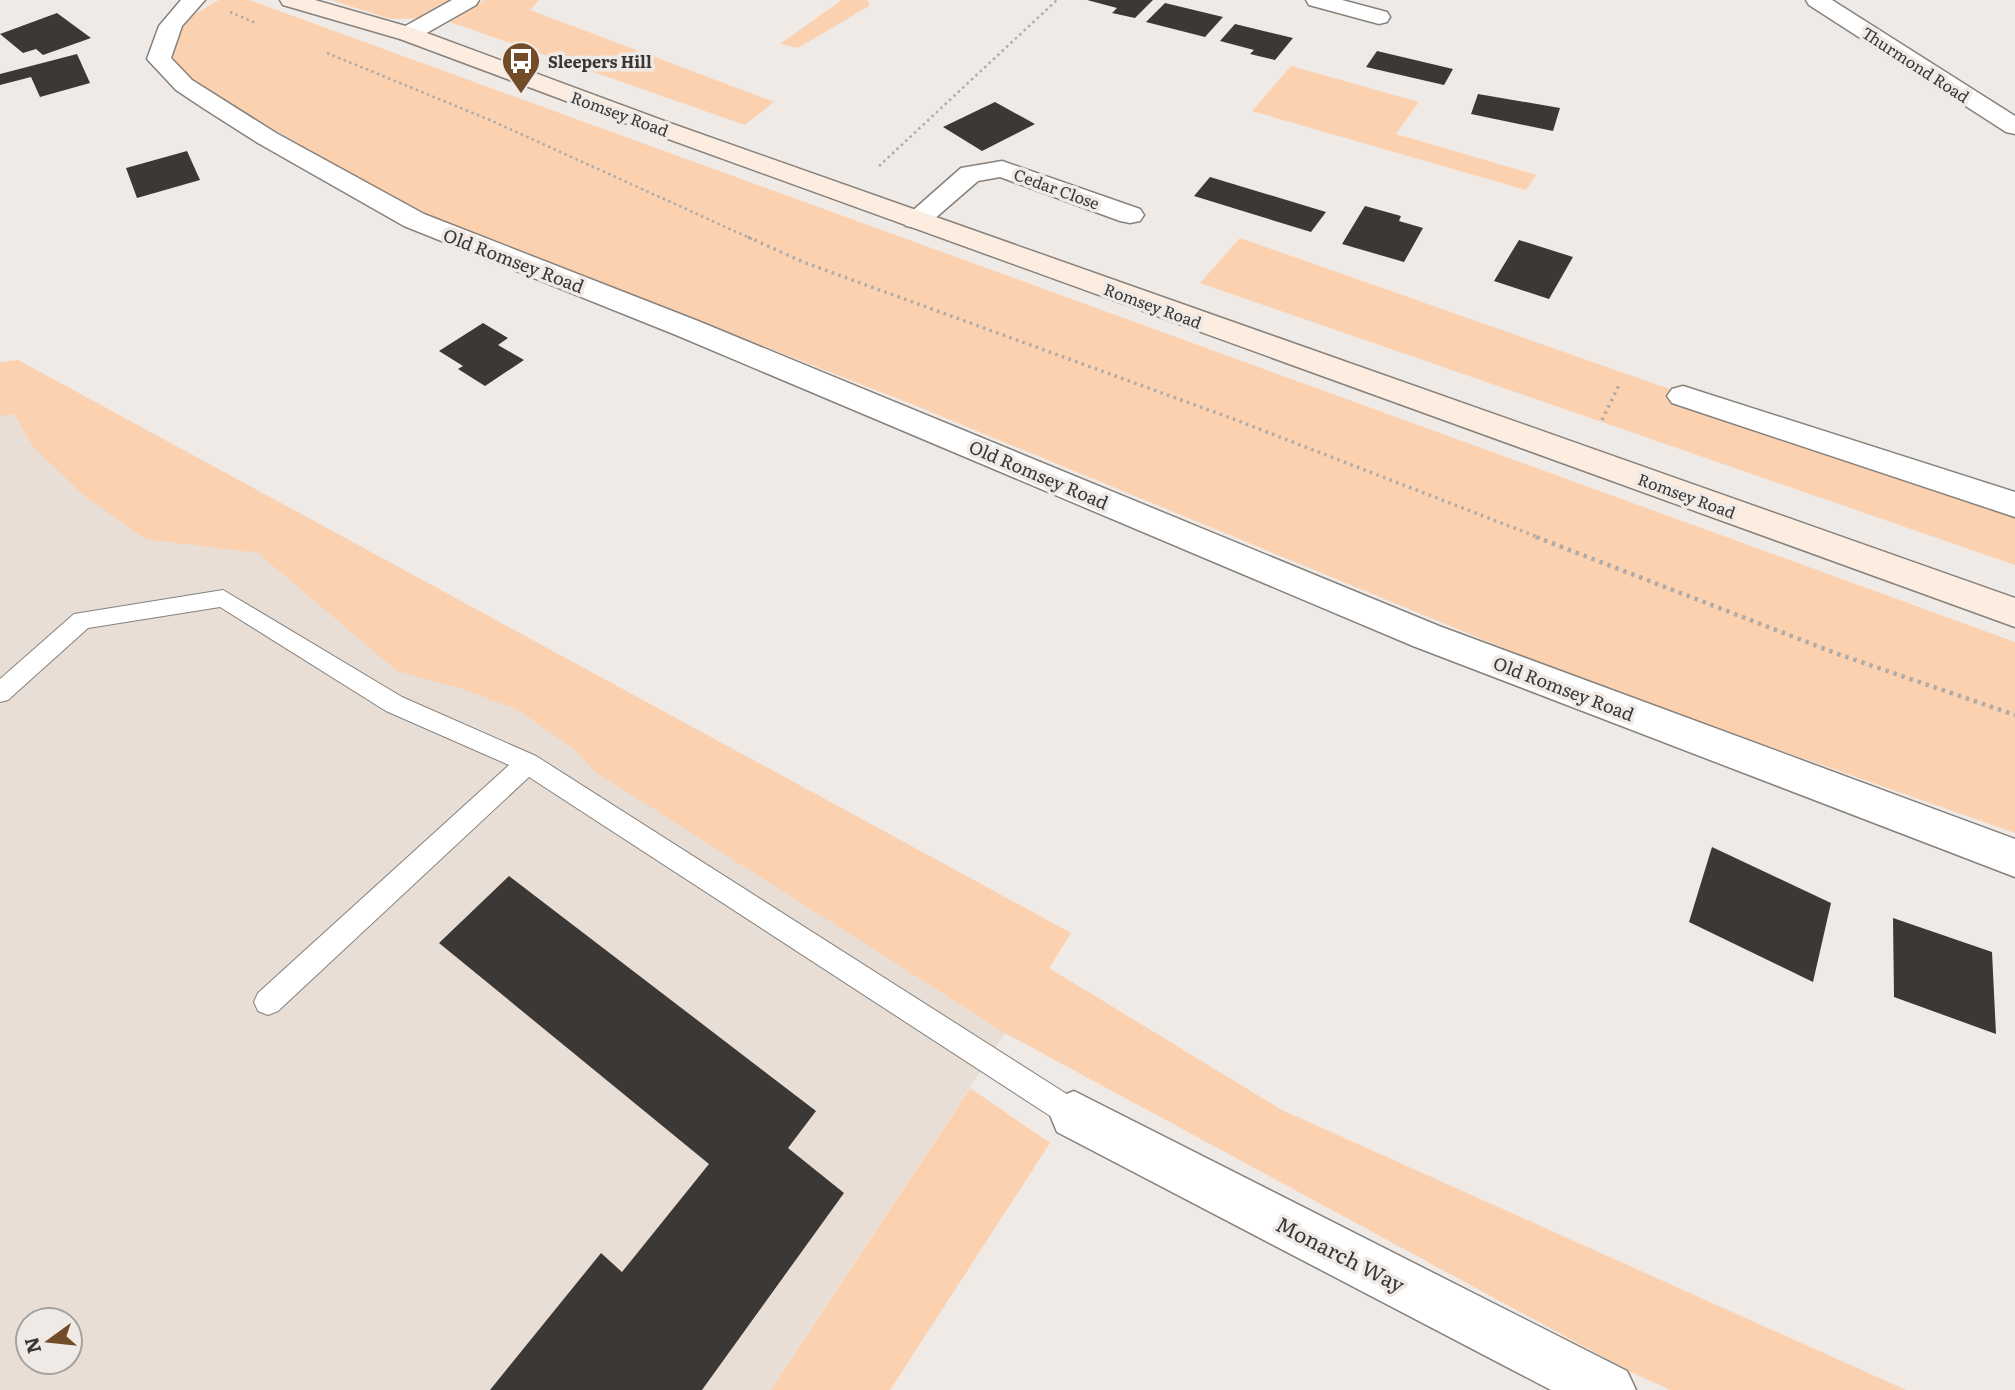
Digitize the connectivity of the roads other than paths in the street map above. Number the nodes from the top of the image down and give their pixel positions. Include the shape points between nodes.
1 (194, 0) edge
2 (291, 0) edge
3 (468, 0) edge
4 (1317, 0) edge
5 (1817, 0) edge
6 (1379, 17) dead end
7 (408, 34) junction
8 (2015, 127) edge
9 (1130, 215) dead end
10 (916, 220) junction
11 (1683, 396) dead end
12 (2015, 505) edge
13 (2015, 613) edge
14 (0, 693) edge
15 (528, 763) junction
16 (2015, 858) edge
17 (268, 1002) dead end
18 (1074, 1115) joint
19 (1608, 1390) edge

1 - 16 street, Old Romsey Road via 176,17 161,46 159,59 168,71 267,138 414,220 700,333 1426,636
2 - 7 main road, Romsey Road
3 - 7 street
4 - 6 street
5 - 8 street, Thurmond Road
7 - 10 main road, Romsey Road
9 - 10 street, Cedar Close via 1002,169 970,174
10 - 13 main road, Romsey Road
11 - 12 street
14 - 15 lane via 82,620 223,598 394,704
15 - 17 lane
15 - 18 lane
18 - 19 street, Monarch Way

